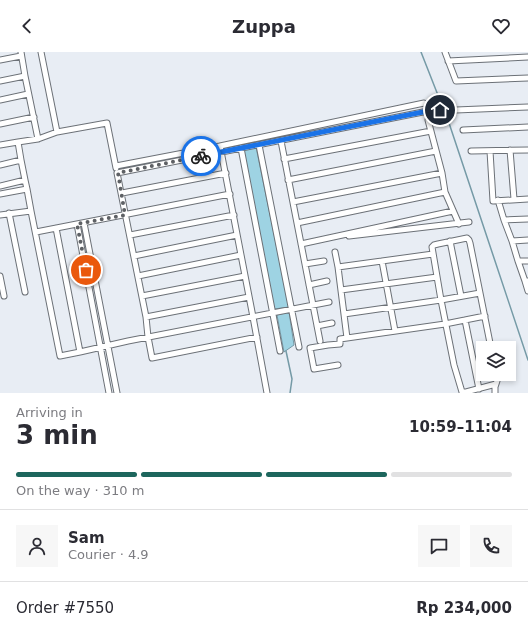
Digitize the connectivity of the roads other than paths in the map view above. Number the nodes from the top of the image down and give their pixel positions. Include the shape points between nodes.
1 (41, 52) edge
2 (444, 52) edge
3 (21, 54) edge
4 (528, 57) edge
5 (0, 60) edge
6 (448, 61) junction
7 (25, 76) junction
8 (528, 78) edge
9 (0, 81) edge
10 (28, 94) junction
11 (0, 100) edge
12 (528, 107) edge
13 (437, 110) junction
14 (34, 117) junction
15 (0, 124) edge
16 (528, 127) edge
17 (463, 130) dead end
18 (431, 131) junction
19 (57, 132) junction
20 (38, 139) junction
21 (281, 141) junction
22 (18, 142) junction
23 (0, 145) edge
24 (259, 145) junction
25 (220, 146) junction
26 (241, 148) junction
27 (510, 150) junction
28 (528, 150) edge
29 (436, 151) junction
30 (471, 151) dead end
31 (490, 151) junction
32 (221, 152) junction
33 (284, 159) junction
34 (21, 160) junction
35 (0, 165) edge
36 (116, 166) junction
37 (118, 173) junction
38 (226, 173) junction
39 (442, 173) junction
40 (25, 180) junction
41 (288, 180) junction
42 (0, 186) edge
43 (27, 189) junction
44 (445, 192) junction
45 (122, 193) junction
46 (0, 194) edge
47 (230, 194) junction
48 (514, 199) junction
49 (528, 199) edge
50 (498, 200) junction
51 (293, 202) junction
52 (31, 211) junction
53 (453, 211) junction
54 (9, 213) junction
55 (0, 215) edge
56 (125, 215) junction
57 (234, 215) junction
58 (528, 219) edge
59 (504, 220) junction
60 (469, 222) dead end
61 (84, 223) junction
62 (297, 223) junction
63 (77, 224) junction
64 (459, 224) junction
65 (56, 228) junction
66 (36, 232) junction
67 (237, 234) junction
68 (130, 235) junction
69 (319, 240) junction
70 (528, 240) edge
71 (450, 241) junction
72 (512, 241) junction
73 (301, 244) junction
74 (335, 252) dead end
75 (433, 254) junction
76 (241, 255) junction
77 (134, 256) junction
78 (324, 261) dead end
79 (382, 261) junction
80 (518, 261) junction
81 (528, 261) edge
82 (305, 264) junction
83 (338, 267) junction
84 (0, 276) edge
85 (138, 276) junction
86 (245, 276) junction
87 (437, 277) junction
88 (327, 281) dead end
89 (526, 281) edge
90 (386, 284) junction
91 (309, 285) junction
92 (341, 290) junction
93 (528, 291) edge
94 (25, 292) dead end
95 (480, 292) junction
96 (4, 296) dead end
97 (142, 296) junction
98 (461, 296) junction
99 (249, 297) junction
100 (441, 300) junction
101 (329, 302) dead end
102 (313, 305) junction
103 (390, 307) junction
104 (292, 310) junction
105 (272, 313) junction
106 (344, 314) junction
107 (485, 316) junction
108 (146, 317) junction
109 (253, 317) junction
110 (465, 320) junction
111 (332, 323) dead end
112 (445, 324) junction
113 (317, 326) junction
114 (395, 331) junction
115 (148, 337) junction
116 (257, 337) junction
117 (347, 338) junction
118 (320, 341) dead end
119 (490, 341) edge
120 (109, 346) junction
121 (299, 347) dead end
122 (101, 348) junction
123 (280, 351) dead end
124 (80, 352) junction
125 (338, 365) dead end
126 (497, 381) edge
127 (496, 384) junction
128 (479, 389) junction
129 (109, 393) edge
130 (117, 393) edge
131 (267, 393) edge
132 (494, 393) edge

1 - 19 street
2 - 6 street
3 - 5 street
3 - 7 street
4 - 6 street
6 - 8 street via 456,81
7 - 9 street
7 - 10 street
10 - 11 street
10 - 14 street
12 - 13 street
13 - 18 street via 428,120
13 - 21 street
13 - 25 street via 424,102
14 - 15 street
14 - 20 street
16 - 17 street
18 - 29 street
18 - 33 street
19 - 20 street
19 - 36 street via 107,123
20 - 22 street
21 - 24 street
21 - 33 street
22 - 23 street
22 - 34 street
24 - 26 street
24 - 104 street
25 - 32 street
25 - 36 street
26 - 32 street
26 - 105 street
27 - 28 street
27 - 31 street
27 - 48 street
29 - 39 street
29 - 41 street
30 - 31 street
31 - 50 street via 493,201
32 - 37 street
32 - 38 street
33 - 41 street
34 - 35 street
34 - 40 street
36 - 37 street
37 - 45 street
38 - 45 street
38 - 47 street
39 - 44 street
39 - 51 street
40 - 42 street
40 - 43 street
41 - 51 street
43 - 46 street
43 - 52 street
44 - 53 street
44 - 62 street
45 - 56 street
47 - 56 street
47 - 57 street
48 - 49 street
48 - 50 street
50 - 59 street
51 - 62 street
52 - 54 street
52 - 66 street
53 - 64 street
53 - 69 street
54 - 55 street
54 - 94 street
56 - 61 street
56 - 68 street
57 - 67 street
57 - 68 street
58 - 59 street
59 - 72 street
60 - 64 street
61 - 63 street
61 - 120 street
62 - 73 street
63 - 65 street
63 - 122 street
64 - 69 street
65 - 66 street
65 - 124 street
66 - 124 street via 60,356
67 - 76 street
67 - 77 street
68 - 77 street
69 - 73 street
70 - 72 street
71 - 75 street via 434,245
71 - 95 street via 467,238 469,240
71 - 98 street
72 - 80 street
73 - 82 street
74 - 83 street
75 - 79 street
75 - 87 street
76 - 85 street
76 - 86 street
77 - 85 street
78 - 82 street
79 - 83 street
79 - 90 street
80 - 81 street
80 - 89 street
82 - 91 street
83 - 92 street
84 - 96 street
85 - 97 street
86 - 97 street
86 - 99 street
87 - 90 street
87 - 100 street
88 - 91 street
89 - 93 street
90 - 92 street
90 - 103 street
91 - 102 street
92 - 106 street
95 - 98 street
95 - 107 street
97 - 108 street
98 - 100 street
99 - 108 street
99 - 109 street
100 - 103 street
100 - 112 street
101 - 102 street
102 - 104 street
102 - 113 street
103 - 106 street
103 - 114 street
104 - 105 street
104 - 121 street
105 - 109 street
105 - 123 street
106 - 117 street
107 - 110 street
107 - 119 street
108 - 115 street
109 - 115 street
109 - 116 street
110 - 112 street
110 - 128 street
111 - 113 street
112 - 114 street
112 - 128 street via 462,392
113 - 118 street
114 - 117 street
115 - 116 street via 152,358
115 - 120 street
116 - 131 street
117 - 125 street via 340,339 340,344 310,348 314,370
120 - 122 street
120 - 130 street
122 - 124 street
122 - 129 street
126 - 127 street
127 - 128 street
127 - 132 street

